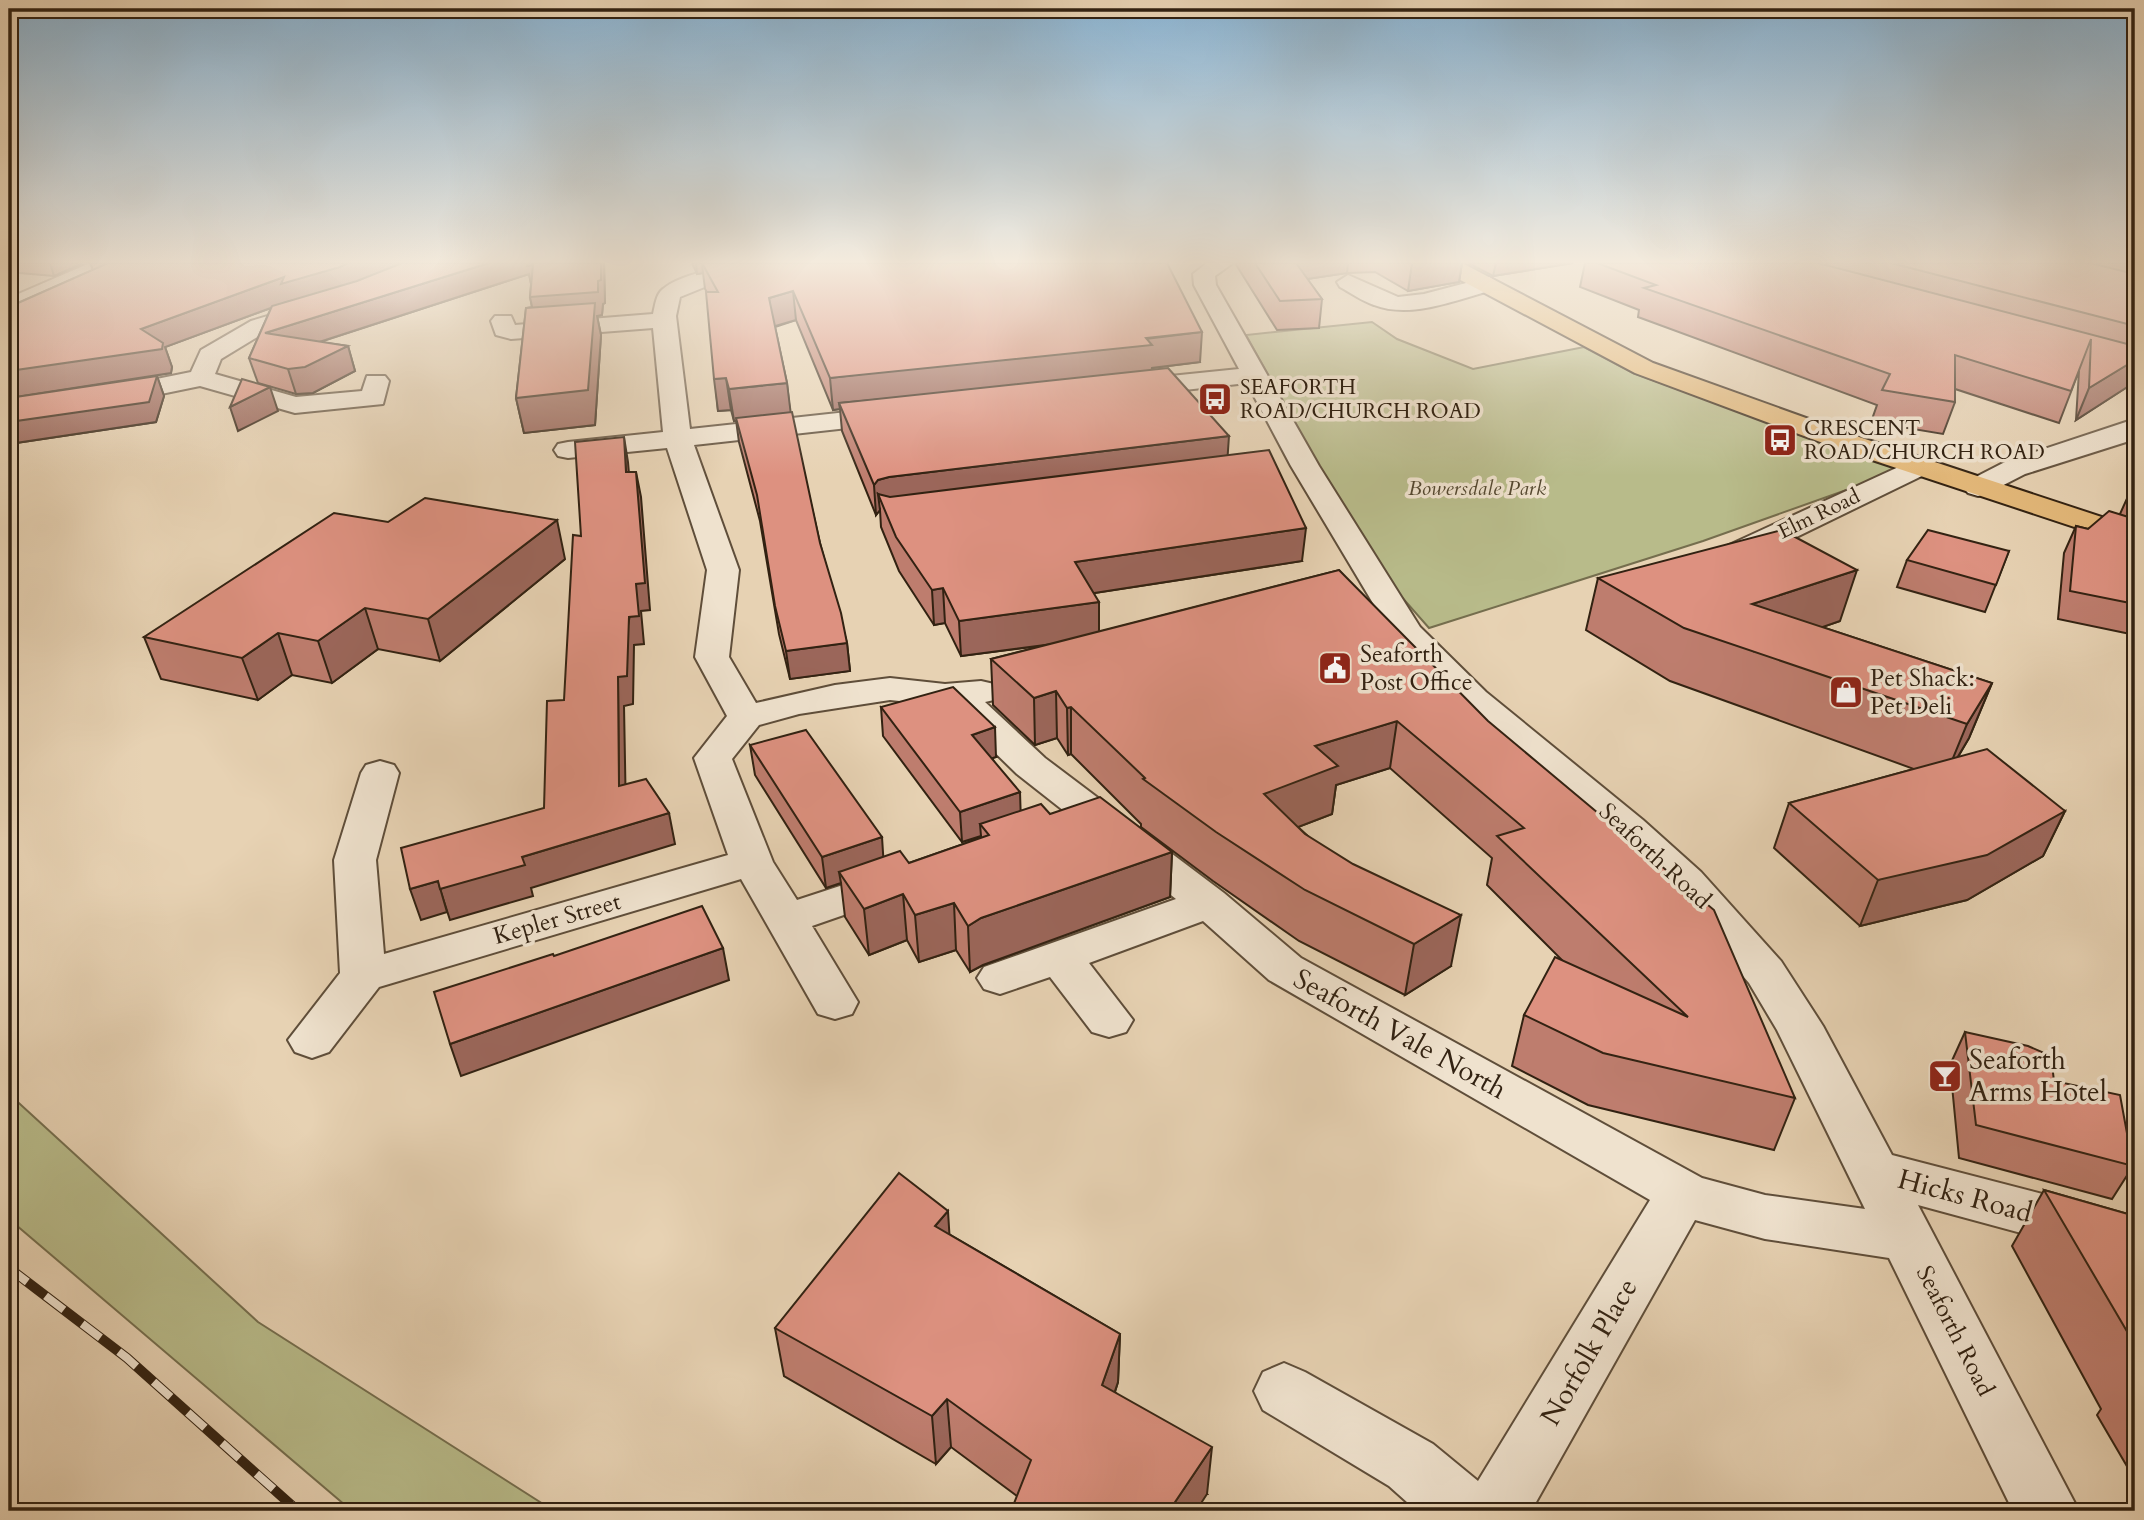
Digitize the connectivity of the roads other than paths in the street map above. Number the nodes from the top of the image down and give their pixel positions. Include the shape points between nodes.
1 (245, 334) edge
2 (666, 334) edge
3 (1232, 334) edge
4 (1580, 334) edge
5 (1254, 375) junction
6 (201, 378) junction
7 (376, 381) dead end
8 (1108, 391) edge
9 (9, 409) edge
10 (920, 412) edge
11 (2135, 427) edge
12 (677, 437) junction
13 (568, 450) dead end
14 (1918, 467) junction
15 (1978, 487) junction
16 (2135, 538) edge
17 (1708, 568) edge
18 (1012, 684) edge
19 (960, 698) junction
20 (746, 717) junction
21 (380, 773) dead end
22 (752, 862) junction
23 (928, 871) edge
24 (1209, 903) junction
25 (788, 919) junction
26 (1059, 957) junction
27 (362, 976) junction
28 (1000, 978) dead end
29 (835, 1002) dead end
30 (1110, 1020) dead end
31 (312, 1040) dead end
32 (1875, 1172) junction
33 (1683, 1192) junction
34 (1909, 1237) junction
35 (2135, 1241) edge
36 (1284, 1391) dead end
37 (1465, 1511) edge
38 (1496, 1511) edge
39 (2047, 1511) edge

1 - 6 street via 209,355
2 - 12 street
3 - 5 street, Seaforth Road
4 - 14 main road via 1644,368
5 - 8 street
5 - 32 street, Seaforth Road via 1288,468 1362,596 1407,633 1473,700 1629,829 1740,941 1799,1026
6 - 7 street via 295,405 374,398
6 - 9 street
10 - 12 street
11 - 15 street via 2089,447 2003,472
12 - 13 street
12 - 20 street via 723,570 712,657
14 - 15 main road
14 - 17 street, Elm Road
15 - 16 main road
18 - 19 street
19 - 20 street via 892,689 815,697
19 - 24 street, Seaforth Vale North via 1031,766 1075,820
20 - 22 street via 713,758
21 - 27 street via 355,860
22 - 25 street
22 - 27 street, Kepler Street
23 - 25 street
24 - 26 street
24 - 33 street, Seaforth Vale North via 1285,969
25 - 29 street
26 - 28 street
26 - 30 street
27 - 31 street
32 - 34 street, Seaforth Road
32 - 35 street, Hicks Road
33 - 34 street, Seaforth Vale North via 1719,1208 1763,1218
33 - 38 street, Norfolk Place
34 - 39 street, Seaforth Road
36 - 37 street via 1410,1465

